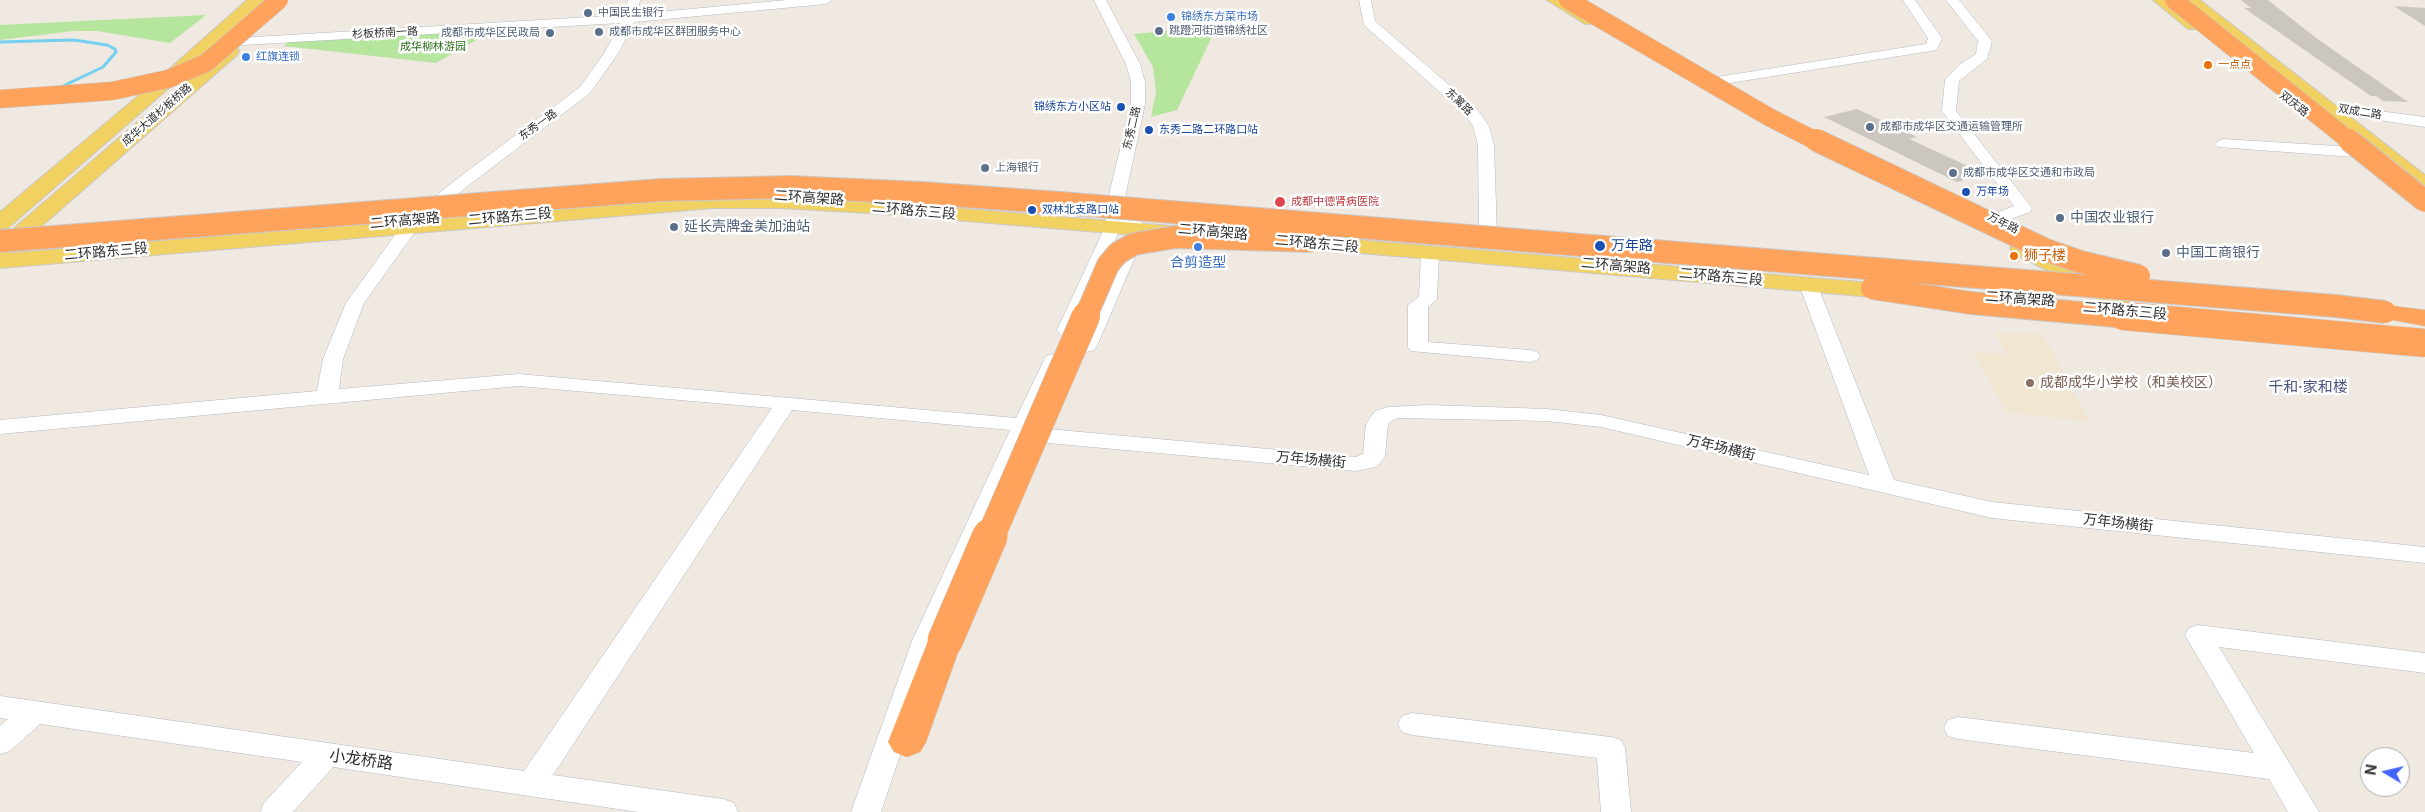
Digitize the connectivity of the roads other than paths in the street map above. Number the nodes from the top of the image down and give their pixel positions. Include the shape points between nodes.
1 (256, 0) edge
2 (267, 0) edge
3 (279, 0) edge
4 (290, 0) edge
5 (634, 0) edge
6 (826, 0) edge
7 (1100, 0) edge
8 (1365, 0) edge
9 (1555, 0) edge
10 (1568, 0) edge
11 (1581, 0) edge
12 (1909, 0) edge
13 (1952, 0) edge
14 (2162, 0) edge
15 (2174, 0) edge
16 (2190, 0) edge
17 (628, 19) junction
18 (243, 41) junction
19 (1677, 57) junction
20 (1656, 60) junction
21 (1717, 81) junction
22 (0, 94) edge
23 (0, 99) edge
24 (2299, 108) junction
25 (2330, 111) junction
26 (2425, 122) edge
27 (2425, 128) edge
28 (2223, 144) dead end
29 (2354, 152) junction
30 (2425, 185) edge
31 (446, 197) junction
32 (2425, 201) edge
33 (1105, 204) junction
34 (2425, 209) edge
35 (1997, 219) junction
36 (0, 223) edge
37 (411, 226) junction
38 (1114, 228) junction
39 (1138, 229) junction
40 (25, 232) junction
41 (0, 233) edge
42 (1488, 236) junction
43 (0, 241) edge
44 (1311, 241) junction
45 (1430, 253) junction
46 (0, 254) edge
47 (0, 261) edge
48 (1919, 270) junction
49 (1808, 284) junction
50 (2092, 284) junction
51 (2120, 286) junction
52 (1872, 288) junction
53 (2336, 306) junction
54 (2130, 312) junction
55 (2156, 314) junction
56 (2425, 317) edge
57 (2425, 336) edge
58 (2425, 343) edge
59 (1530, 356) dead end
60 (327, 396) junction
61 (786, 403) junction
62 (1022, 425) junction
63 (0, 427) edge
64 (1048, 436) junction
65 (1884, 485) junction
66 (2425, 554) edge
67 (2425, 663) edge
68 (0, 707) edge
69 (34, 713) junction
70 (1412, 724) dead end
71 (1958, 728) dead end
72 (907, 742) junction
73 (0, 743) edge
74 (326, 755) junction
75 (2278, 768) junction
76 (531, 784) junction
77 (601, 803) edge
78 (275, 812) edge
79 (723, 812) edge
80 (866, 812) edge
81 (870, 812) edge
82 (1616, 812) edge
83 (2304, 812) edge

1 - 36 main road, 成华大道杉板桥路
2 - 22 highway via 201,58 170,73 117,86
3 - 23 highway, bridge via 206,63 168,80 112,91
4 - 18 main road, 成华大道杉板桥路
5 - 17 street, 东秀一路
6 - 17 street, 杉板桥南一路
7 - 33 street, 东秀二路 via 1133,64 1138,82 1138,104
8 - 42 street, 东篱路 via 1368,22 1472,112 1481,126 1486,145
9 - 20 main road, 万年路
10 - 53 highway, bridge via 1769,117 2046,250 2166,282
11 - 19 main road, 万年路
12 - 21 street via 1935,38 1932,47
13 - 35 street via 1985,41 1982,56 1952,80 1949,111 2024,208
14 - 24 main road, 双庆路
15 - 32 highway, bridge
16 - 25 main road, 双庆路
17 - 18 street, 杉板桥南一路
17 - 31 street, 东秀一路 via 612,52 585,90
18 - 40 main road, 成华大道杉板桥路
19 - 20 main road via 1681,61 1676,65
19 - 21 main road, 万年路
20 - 50 main road, 万年路 via 1764,122
21 - 35 main road, 万年路 via 1770,112
24 - 25 street, 双成二路
24 - 29 main road, 双庆路
25 - 26 street, 双成二路
25 - 27 street, 双成二路
25 - 30 main road, 双庆路
28 - 29 street
29 - 34 main road, 双庆路
31 - 33 main road, 二环路东三段 via 756,180 888,186
31 - 37 street, 东秀一路
31 - 40 main road, 二环路东三段
33 - 38 street, 东秀二路
33 - 39 street
33 - 42 main road, 二环路东三段
33 - 43 highway, 二环高架路, bridge via 922,192 790,187 705,188
33 - 48 highway, bridge via 1174,205 1801,254
33 - 53 highway, 二环高架路, bridge
35 - 51 main road, 万年路
37 - 38 main road, 二环路东三段 via 659,205 745,202 870,207
37 - 47 main road, 二环路东三段
37 - 60 street, 东秀一路 via 356,303 333,358
38 - 39 main road, 二环路东三段
38 - 62 street
39 - 45 main road, 二环路东三段
39 - 64 street
40 - 41 main road, 二环路东三段
40 - 46 main road, 成华大道杉板桥路
42 - 48 main road, 二环路东三段
44 - 46 highway, 二环高架路, bridge via 762,195 666,198
44 - 52 highway, 二环高架路
44 - 72 highway, bridge via 1176,237 1149,240 1118,253 1108,265 945,641
45 - 49 main road, 二环路东三段
45 - 59 street via 1428,299 1418,305 1418,348
48 - 50 main road, 二环路东三段
49 - 54 main road, 二环路东三段
49 - 65 street
50 - 51 main road, 二环路东三段
50 - 54 main road, 万年路
51 - 55 main road, 万年路
51 - 56 main road, 二环路东三段 via 2354,305
52 - 57 highway, 二环高架路, bridge via 2351,326
52 - 58 highway, bridge via 1971,302
53 - 56 highway, 二环高架路, bridge
54 - 55 main road, 二环路东三段
55 - 57 main road, 二环路东三段
60 - 61 street via 519,380
60 - 63 street
61 - 62 street
61 - 76 street
62 - 80 street via 925,641
64 - 65 street, 万年场横街 via 1356,464 1368,462 1374,456 1377,424 1383,416 1396,412 1547,415 1601,421
64 - 72 street via 961,642
65 - 66 street, 万年场横街 via 1992,510
67 - 75 street via 2198,635
68 - 69 street, 小龙桥路
69 - 73 street
69 - 74 street, 小龙桥路
70 - 82 street via 1611,748
71 - 75 street
72 - 81 street
74 - 76 street, 小龙桥路
74 - 78 street
75 - 83 street
76 - 77 street, 小龙桥路
77 - 79 street, 小龙桥路

